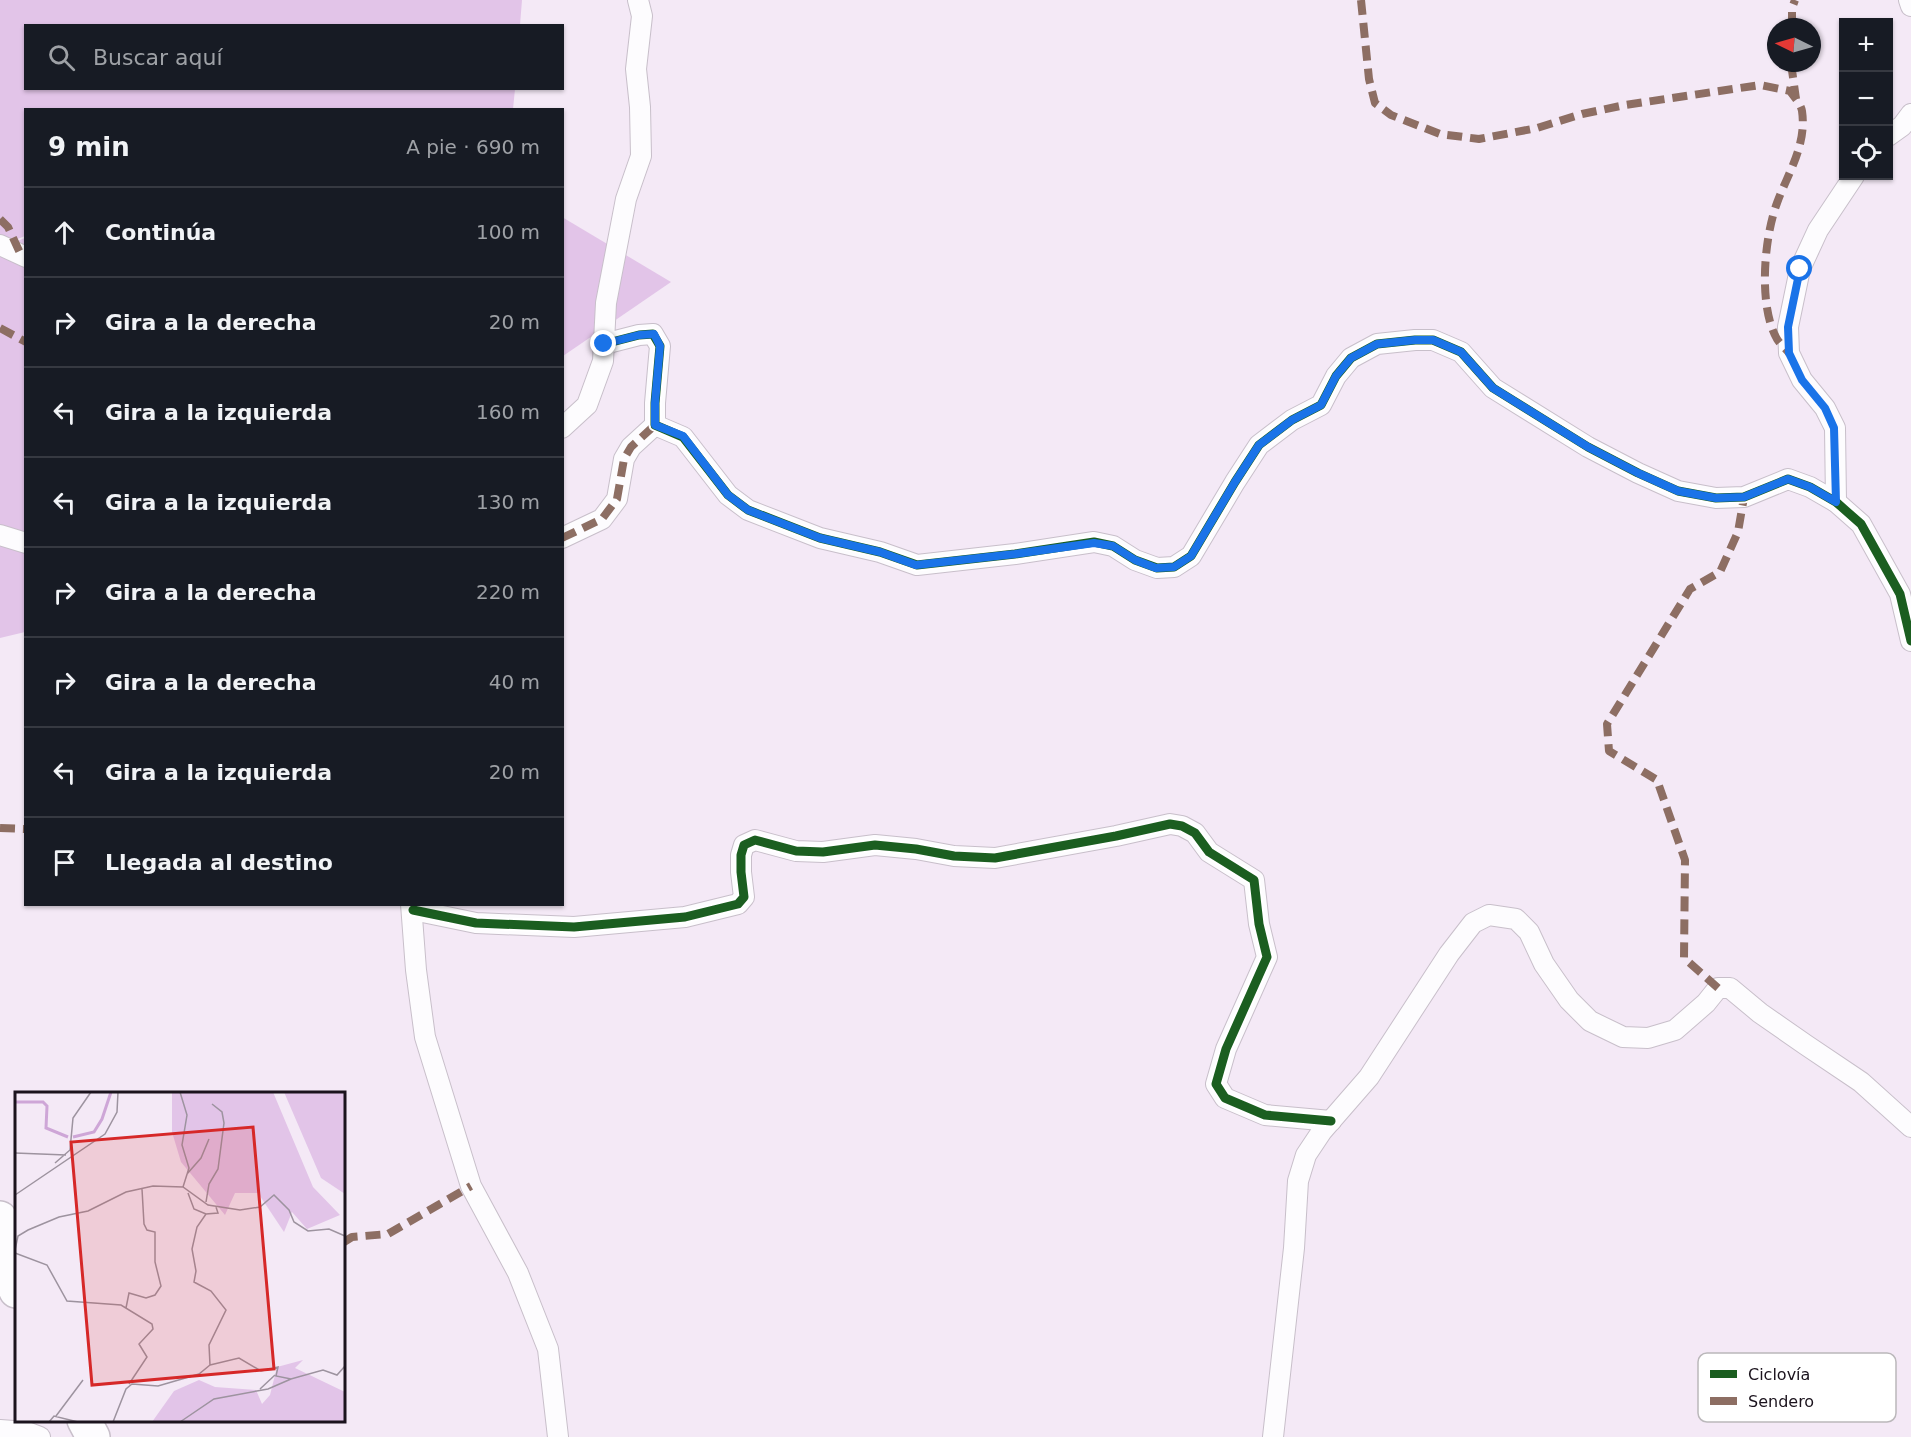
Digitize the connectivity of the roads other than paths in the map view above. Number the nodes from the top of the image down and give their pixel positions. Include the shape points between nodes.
1 (638, 0) edge
2 (1909, 0) edge
3 (1911, 6) edge
4 (1911, 114) edge
5 (1893, 132) edge
6 (1851, 180) edge
7 (0, 245) edge
8 (24, 256) edge
9 (604, 344) junction
10 (571, 417) edge
11 (655, 425) junction
12 (1836, 502) junction
13 (0, 535) edge
14 (564, 537) edge
15 (24, 542) edge
16 (1911, 642) edge
17 (412, 907) edge
18 (1331, 1120) junction
19 (1911, 1127) edge
20 (0, 1218) edge
21 (15, 1245) edge
22 (0, 1258) edge
23 (15, 1289) edge
24 (85, 1422) edge
25 (103, 1422) edge
26 (0, 1430) edge
27 (34, 1434) edge
28 (93, 1437) edge
29 (111, 1437) edge
30 (558, 1437) edge
31 (1273, 1437) edge

1 - 9 street via 642,16 636,69 641,156 626,199 606,303
2 - 3 street
4 - 5 street
6 - 12 street via 1818,230 1800,269 1788,327 1789,353 1834,428
7 - 8 street
9 - 10 street via 603,361 587,405
9 - 11 street via 654,334 660,346
11 - 12 street via 683,436 728,495 748,510 820,538 916,565 1094,543 1113,546 1156,568 1174,567 1191,556 1259,445 1292,420 1321,405 1351,358 1377,344 1433,340 1461,352 1493,388 1588,447 1678,491 1716,498 1744,497 1788,479
11 - 14 street via 624,459 617,499 602,519
12 - 16 street via 1861,524 1894,584
13 - 15 street
17 - 18 street via 476,923 574,927 685,917 738,904 744,897 741,855 744,845 756,840 796,851 823,852 875,845 995,858 1170,824 1182,826 1195,832 1209,852 1254,880 1267,957 1226,1049 1216,1083 1225,1098 1265,1115
17 - 30 street via 425,1037 471,1186 518,1274 548,1349
18 - 19 street via 1369,1077 1449,954 1473,923 1489,915 1516,919 1569,1000 1590,1021 1623,1037 1648,1038 1675,1030 1706,1004 1718,988 1730,988 1862,1082
18 - 31 street via 1305,1155 1298,1181
20 - 21 highway
22 - 23 highway
24 - 28 highway
25 - 29 highway
26 - 27 street

